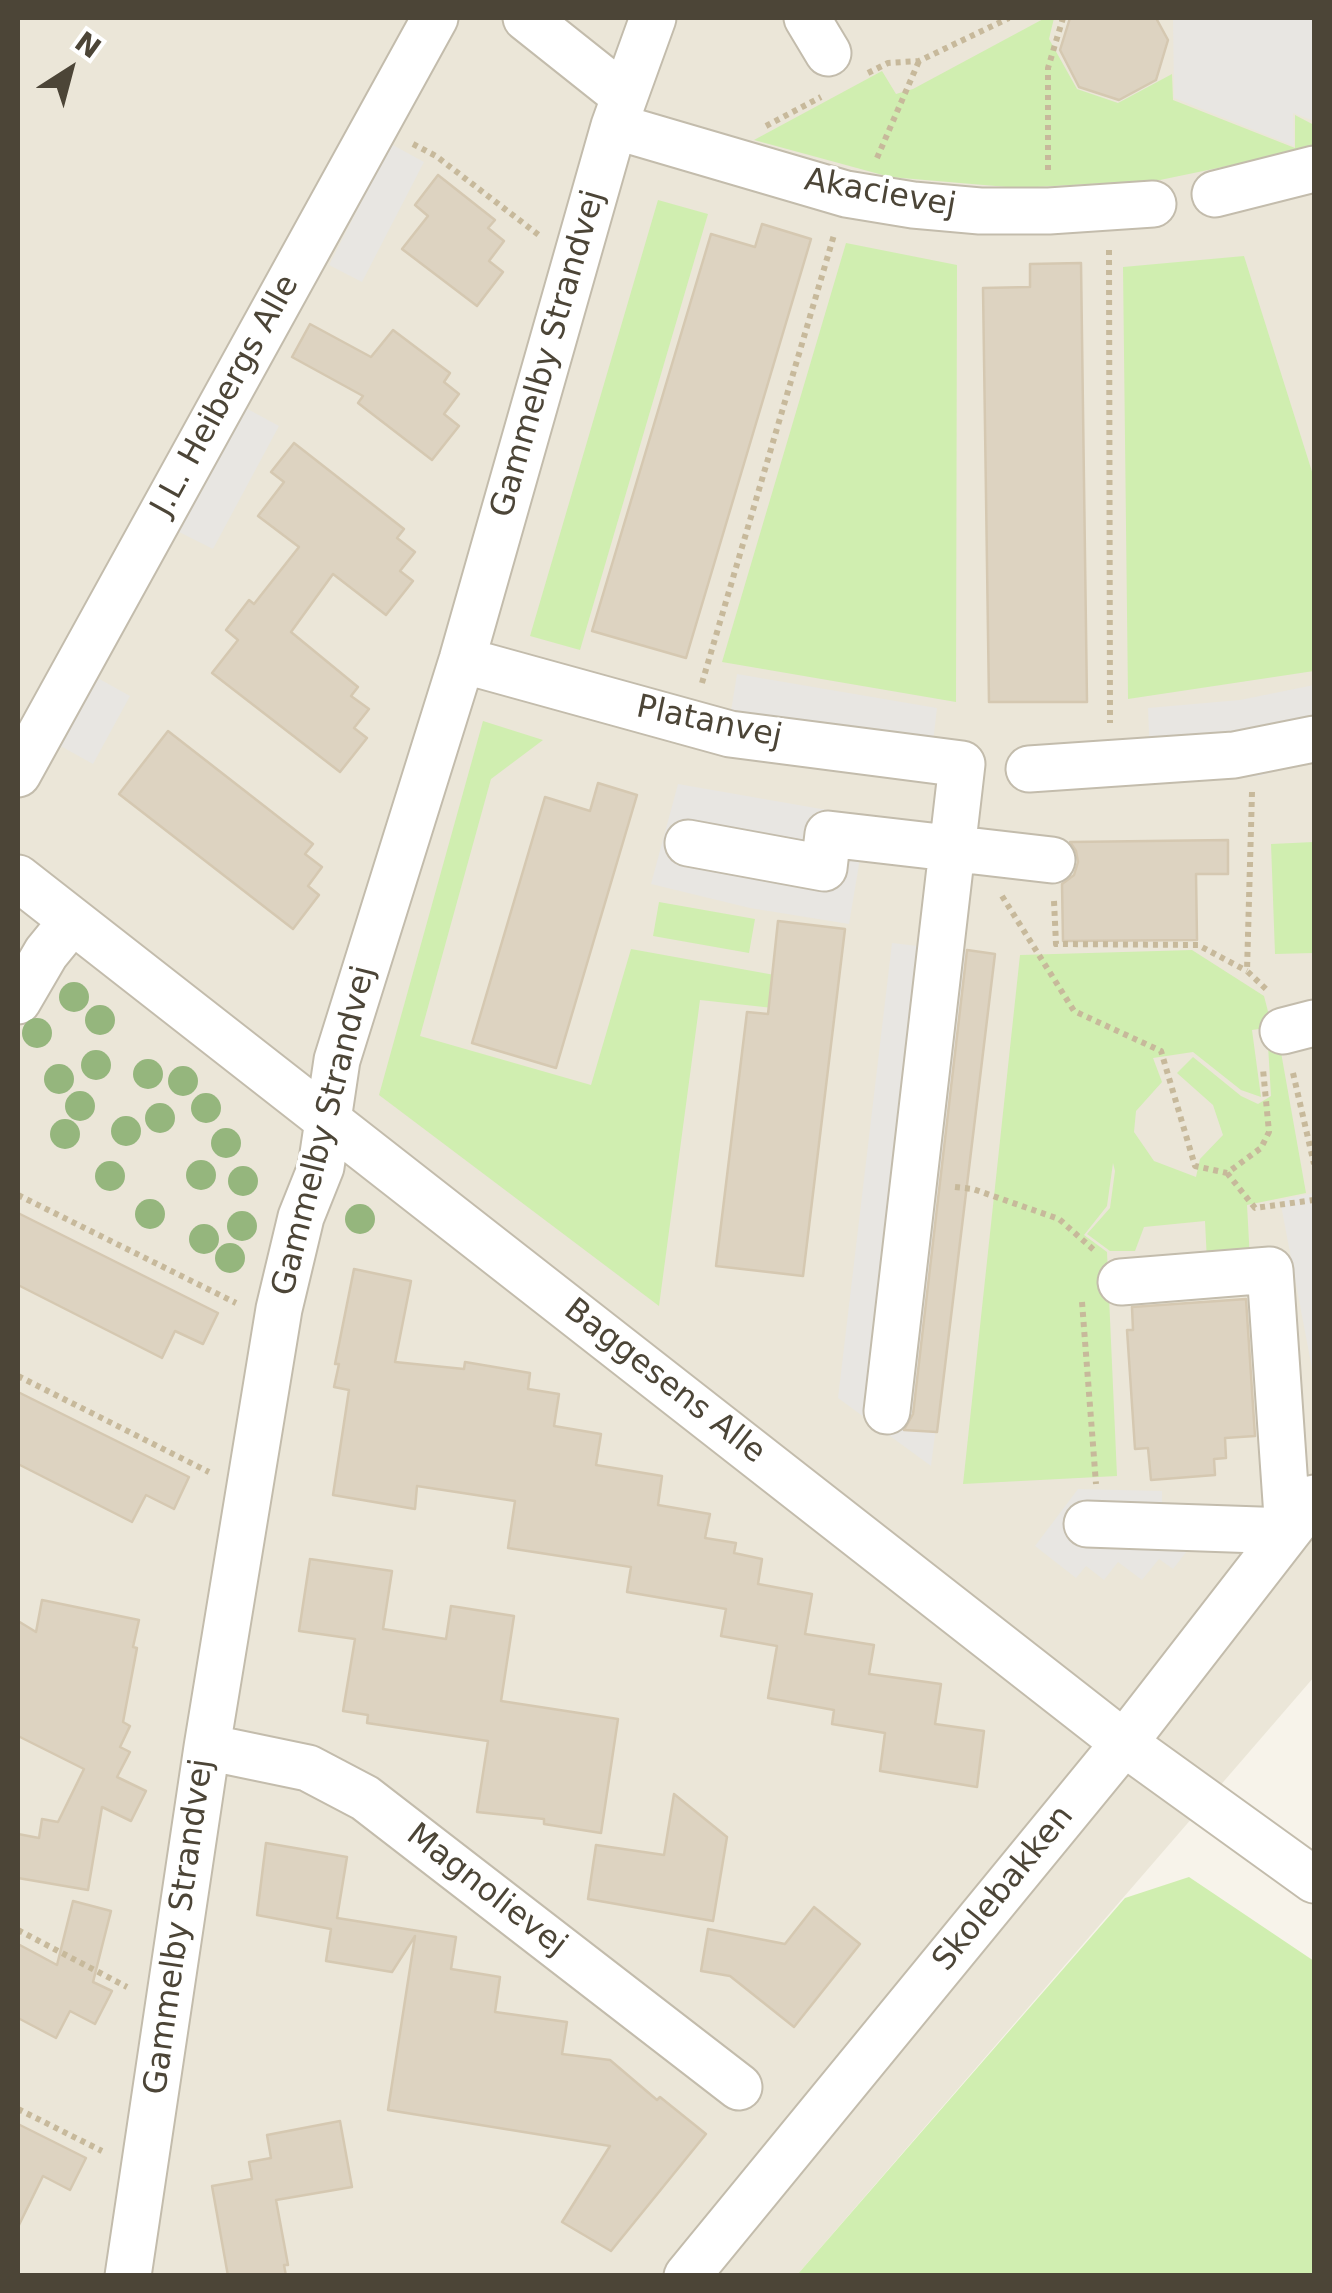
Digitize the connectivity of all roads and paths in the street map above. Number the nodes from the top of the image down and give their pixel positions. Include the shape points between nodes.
1 (435, 18) edge
2 (526, 18) edge
3 (653, 18) edge
4 (1063, 18) edge
5 (919, 62) dead end
6 (619, 111) junction
7 (376, 125) junction
8 (1314, 169) edge
9 (1215, 194) dead end
10 (853, 195) junction
11 (1153, 204) dead end
12 (1109, 209) junction
13 (1048, 212) junction
14 (575, 263) junction
15 (462, 660) junction
16 (690, 723) junction
17 (1314, 739) edge
18 (1253, 751) junction
19 (1110, 764) junction
20 (1028, 769) dead end
21 (18, 774) edge
22 (688, 843) dead end
23 (963, 851) junction
24 (1052, 860) joint
25 (18, 878) edge
26 (72, 921) junction
27 (1247, 971) junction
28 (18, 1001) edge
29 (1299, 1027) edge
30 (328, 1118) junction
31 (1314, 1164) edge
32 (1227, 1172) junction
33 (913, 1182) junction
34 (18, 1196) edge
35 (1314, 1200) edge
36 (1115, 1273) junction
37 (277, 1324) junction
38 (18, 1376) edge
39 (887, 1410) dead end
40 (249, 1492) junction
41 (1301, 1515) edge
42 (1093, 1524) joint
43 (1124, 1744) junction
44 (207, 1747) junction
45 (1314, 1880) edge
46 (18, 1930) edge
47 (168, 2008) junction
48 (738, 2087) dead end
49 (18, 2109) edge
50 (144, 2172) junction
51 (128, 2276) edge
52 (686, 2276) edge

1 - 7 street, J.L. Heibergs Alle
2 - 6 street
3 - 6 street, Gammelby Strandvej
4 - 13 path via 1048,68
5 - 10 path
6 - 10 street, Akacievej
6 - 14 street, Gammelby Strandvej
7 - 14 path via 436,156
7 - 21 street, J.L. Heibergs Alle
8 - 9 street
10 - 13 street, Akacievej
10 - 16 path
11 - 12 street, Akacievej
12 - 13 street, Akacievej
12 - 19 path
14 - 15 street, Gammelby Strandvej
15 - 16 street, Platanvej
15 - 30 street, Gammelby Strandvej via 337,1060
16 - 23 street, Platanvej via 962,764
17 - 18 street
18 - 19 street
18 - 27 path
19 - 20 street
22 - 23 street via 824,868 828,834
23 - 24 street
23 - 32 path via 1074,1011 1161,1051 1195,1166
23 - 33 street
24 - 27 path via 1056,944 1198,945
25 - 26 street, Baggesens Alle
26 - 28 street
26 - 30 street, Baggesens Alle
27 - 29 path
29 - 31 path
29 - 32 path via 1259,1036 1269,1132 1262,1148
30 - 37 street, Gammelby Strandvej
30 - 43 street, Baggesens Alle
32 - 35 path via 1254,1208
33 - 36 path via 973,1190 1059,1219
33 - 39 street
34 - 37 path
36 - 41 street via 1270,1270
36 - 42 path via 1081,1293
37 - 40 street, Gammelby Strandvej
38 - 40 path
40 - 44 street, Gammelby Strandvej
41 - 42 street
41 - 43 street, Skolebakken
43 - 45 street, Baggesens Alle
43 - 52 street, Skolebakken
44 - 47 street, Gammelby Strandvej
44 - 48 street, Magnolievej via 308,1768 365,1798
46 - 47 path
47 - 50 street, Gammelby Strandvej
49 - 50 path
50 - 51 street, Gammelby Strandvej

